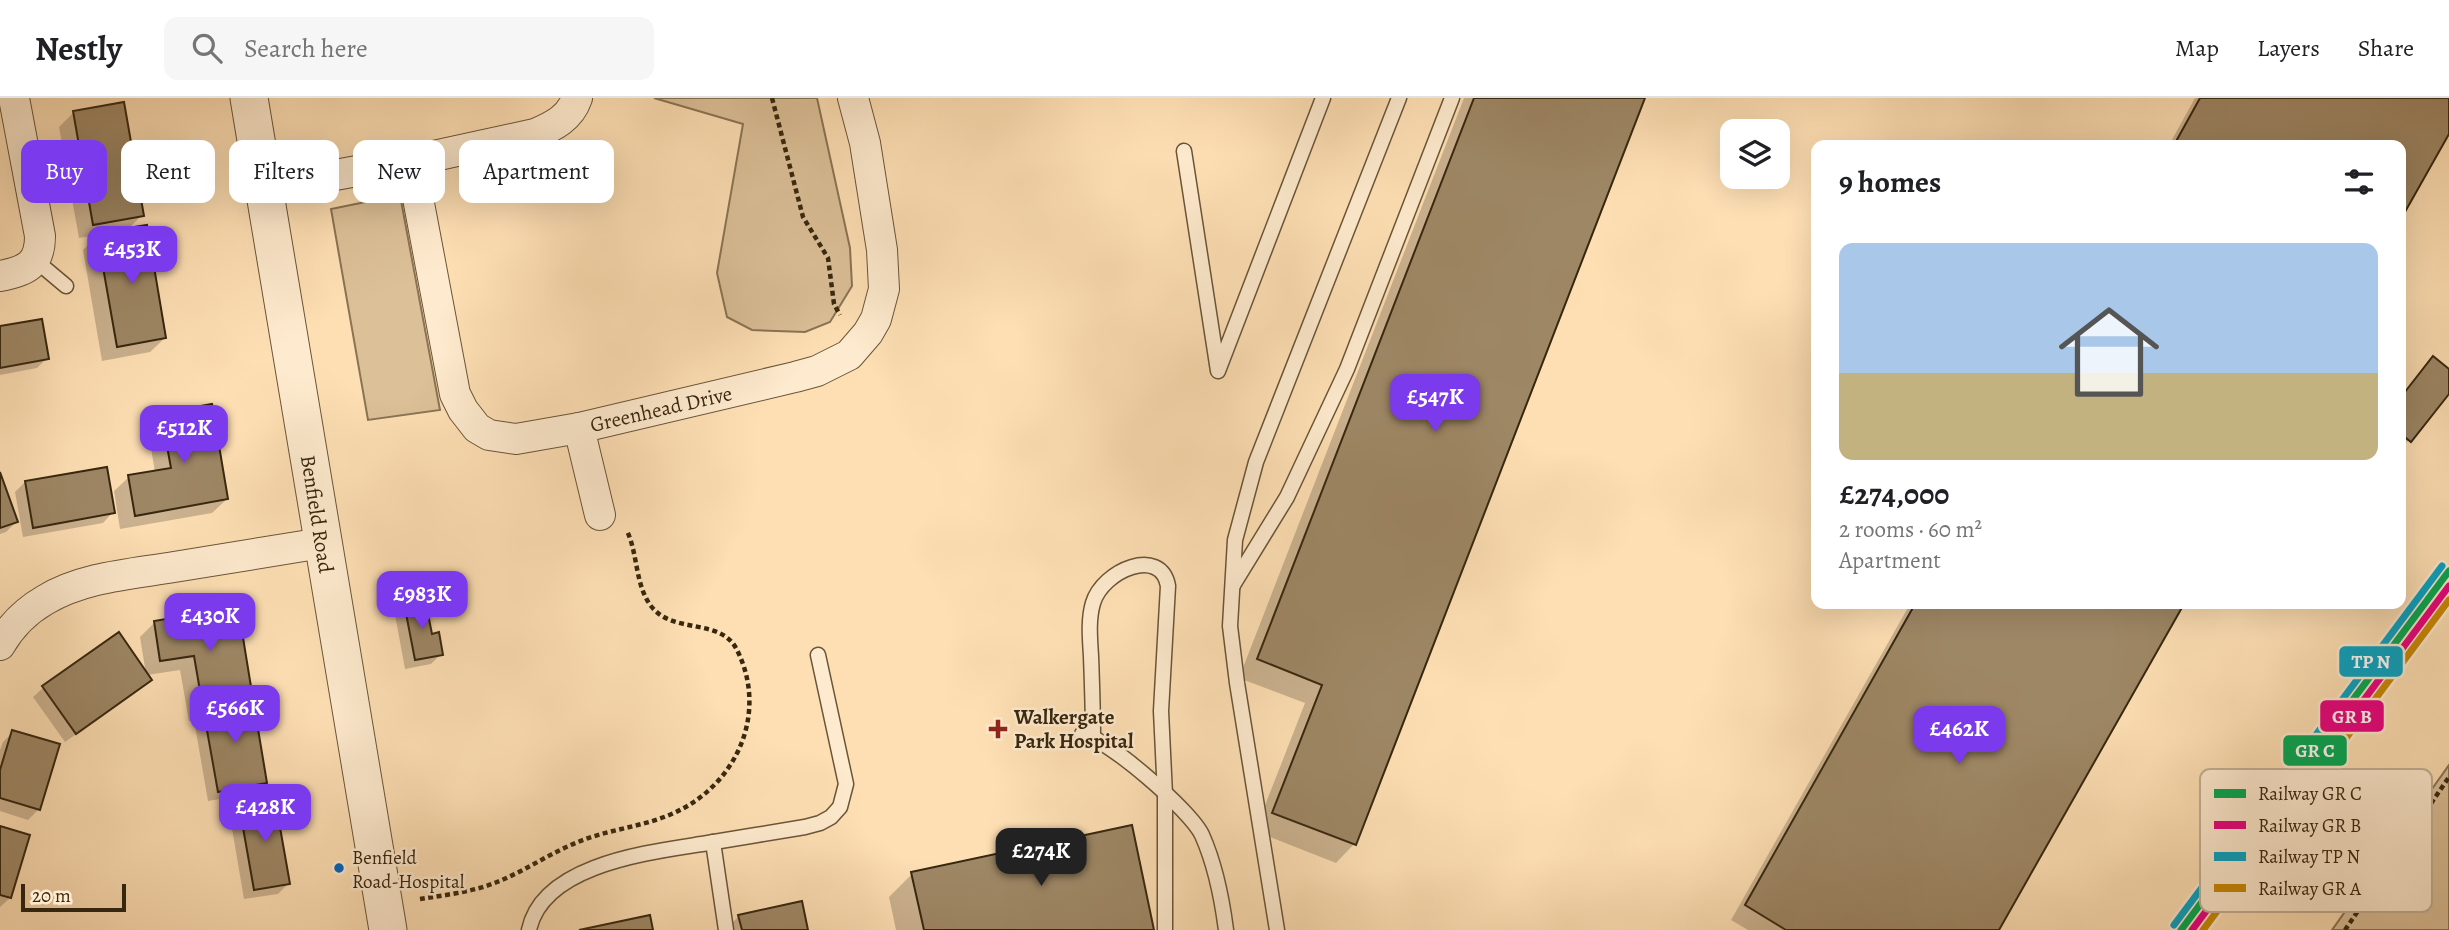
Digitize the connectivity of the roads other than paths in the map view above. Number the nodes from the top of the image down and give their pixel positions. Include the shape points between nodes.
1 (14, 98) edge
2 (249, 98) edge
3 (577, 98) edge
4 (853, 98) edge
5 (1323, 98) edge
6 (1399, 98) edge
7 (1452, 98) edge
8 (256, 140) edge
9 (1184, 151) dead end
10 (445, 154) edge
11 (267, 203) edge
12 (419, 203) edge
13 (35, 260) junction
14 (0, 276) edge
15 (66, 286) dead end
16 (579, 428) junction
17 (600, 515) road end
18 (322, 543) junction
19 (1231, 589) junction
20 (0, 645) edge
21 (818, 655) dead end
22 (1166, 795) junction
23 (713, 842) junction
24 (386, 917) edge
25 (529, 930) edge
26 (726, 930) edge
27 (1165, 930) edge
28 (1226, 930) edge
29 (1277, 930) edge

1 - 13 street via 40,236
2 - 8 street, Benfield Road
3 - 10 street via 568,116 554,126
4 - 16 street, Greenhead Drive via 865,142 884,271 881,302 860,345 817,371
5 - 9 lane via 1218,371
6 - 19 lane via 1256,462 1235,540
7 - 19 lane via 1348,369 1287,497
11 - 18 street, Benfield Road
12 - 16 street, Greenhead Drive via 450,376 463,410 477,428 503,439
13 - 14 street via 26,269
13 - 15 lane
16 - 17 street
18 - 20 street via 79,585 23,615
18 - 24 street, Benfield Road
19 - 29 lane via 1237,682
21 - 23 lane via 846,784 840,807 820,823
22 - 22 lane via 1088,736 1093,603 1104,584 1132,566 1162,571 1168,586 1161,710
22 - 27 lane
22 - 28 lane via 1200,832
23 - 25 lane via 646,853 586,872 545,898
23 - 26 lane

